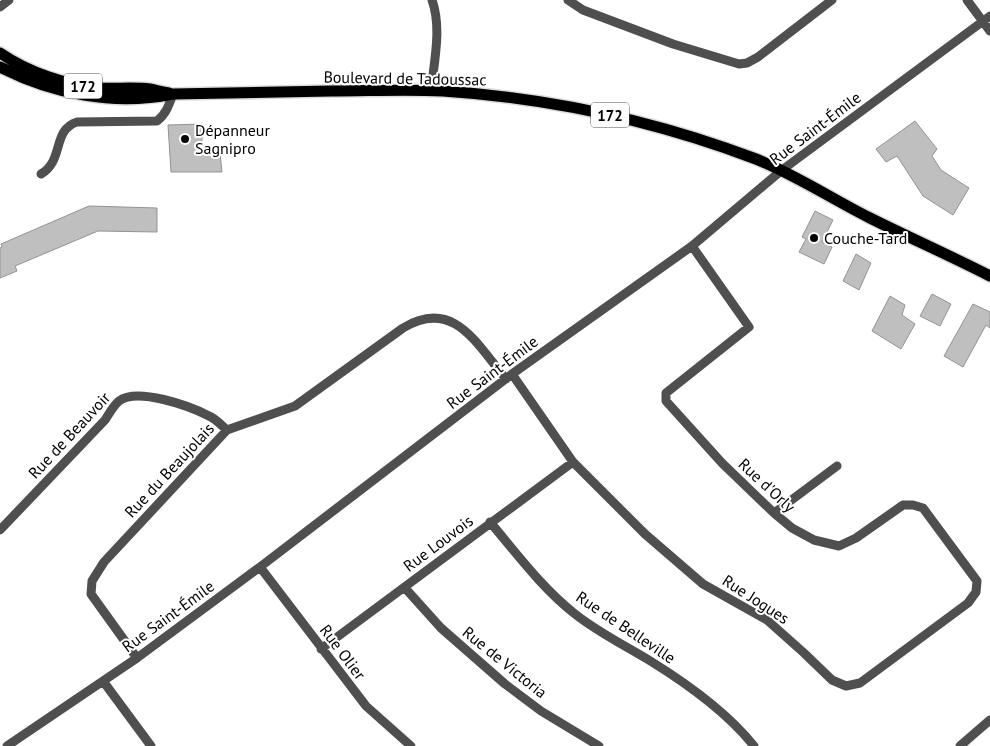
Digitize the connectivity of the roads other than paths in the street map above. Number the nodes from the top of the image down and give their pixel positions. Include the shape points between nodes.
1 (9, 0) edge
2 (432, 0) edge
3 (568, 0) edge
4 (832, 0) edge
5 (967, 0) edge
6 (0, 7) edge
7 (986, 19) edge
8 (990, 31) edge
9 (0, 53) edge
10 (0, 67) edge
11 (431, 91) junction
12 (173, 94) junction
13 (782, 170) junction
14 (41, 174) dead end
15 (692, 246) junction
16 (990, 276) edge
17 (509, 377) junction
18 (227, 430) junction
19 (573, 462) junction
20 (837, 466) dead end
21 (774, 513) junction
22 (490, 522) junction
23 (0, 530) edge
24 (953, 549) joint
25 (260, 567) junction
26 (405, 588) junction
27 (322, 648) junction
28 (137, 658) junction
29 (103, 681) junction
30 (990, 720) edge
31 (7, 746) edge
32 (151, 746) edge
33 (412, 746) edge
34 (599, 746) edge
35 (754, 746) edge
36 (960, 746) edge

1 - 6 street
2 - 11 street via 436,18
3 - 4 street via 583,10 673,44 739,64 758,57
5 - 7 street
7 - 8 street
7 - 13 street, Rue Saint-Émile
9 - 12 main road, Boulevard de Tadoussac / 172 via 52,78 75,84 150,89
10 - 12 main road, Boulevard de Tadoussac / 172 via 69,94 152,99
11 - 12 main road, Boulevard de Tadoussac / 172
11 - 13 main road, Boulevard de Tadoussac / 172 via 580,108 696,138
12 - 14 street via 167,110 157,121 70,124 63,132 55,160
13 - 15 street, Rue Saint-Émile
13 - 16 main road, Boulevard de Tadoussac / 172 via 870,218
15 - 17 street, Rue Saint-Émile
15 - 21 street, Rue d'Orly via 749,327 666,393 666,401 722,463
17 - 18 street, Rue du Beaujolais via 456,323 429,318 412,322 295,406
17 - 19 street, Rue Jogues
17 - 25 street, Rue Saint-Émile
18 - 23 street, Rue de Beauvoir via 210,416 165,400 143,396 124,399
18 - 28 street, Rue du Beaujolais via 104,562 92,581 91,594
19 - 22 street, Rue Louvois
19 - 24 street, Rue Jogues via 645,534 704,584 766,620 832,680 846,686 860,683 968,603 976,592 977,581
20 - 21 street
21 - 24 street, Rue d'Orly via 814,540 839,546 903,505 913,505 923,508
22 - 26 street, Rue Louvois
22 - 35 street, Rue de Belleville via 536,578 575,614 689,688 722,713
25 - 27 street, Rue Olier
25 - 28 street, Rue Saint-Émile
26 - 27 street, Rue Louvois
26 - 34 street, Rue de Victoria via 441,628 505,684 541,711
27 - 33 street, Rue Olier via 366,706
28 - 29 street, Rue Saint-Émile
29 - 31 street, Rue Saint-Émile
29 - 32 street
30 - 36 street

